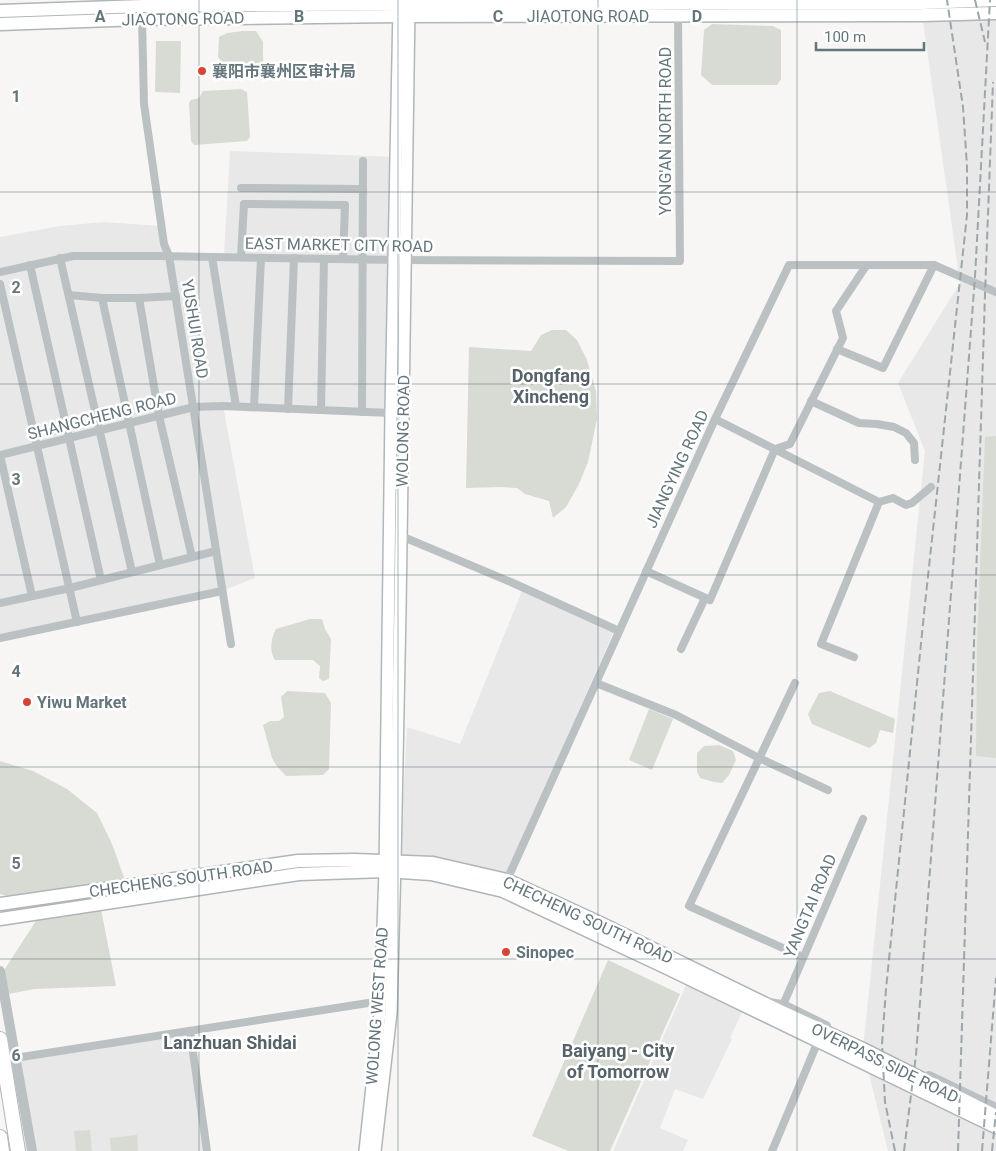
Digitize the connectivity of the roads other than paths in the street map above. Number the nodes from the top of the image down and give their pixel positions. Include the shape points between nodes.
1 (996, 0) edge
2 (678, 1) edge
3 (404, 7) edge
4 (0, 11) edge
5 (996, 13) edge
6 (678, 16) junction
7 (142, 19) junction
8 (0, 24) edge
9 (362, 161) dead end
10 (242, 188) dead end
11 (362, 189) junction
12 (169, 256) junction
13 (212, 257) junction
14 (241, 257) junction
15 (60, 258) junction
16 (261, 258) junction
17 (294, 258) junction
18 (324, 259) junction
19 (362, 259) junction
20 (343, 260) junction
21 (400, 260) junction
22 (680, 261) joint
23 (30, 265) junction
24 (934, 265) junction
25 (866, 266) junction
26 (0, 272) edge
27 (0, 284) edge
28 (996, 292) edge
29 (69, 295) junction
30 (176, 296) junction
31 (102, 298) junction
32 (139, 298) junction
33 (4, 315) edge
34 (837, 349) junction
35 (811, 402) junction
36 (236, 406) junction
37 (194, 407) junction
38 (254, 407) junction
39 (288, 408) junction
40 (321, 410) junction
41 (362, 412) junction
42 (391, 413) junction
43 (158, 416) junction
44 (715, 419) junction
45 (129, 423) junction
46 (100, 430) junction
47 (68, 438) junction
48 (37, 446) junction
49 (775, 449) junction
50 (0, 455) edge
51 (915, 460) dead end
52 (932, 487) dead end
53 (879, 502) junction
54 (401, 536) junction
55 (216, 551) junction
56 (192, 557) junction
57 (160, 565) junction
58 (646, 571) junction
59 (132, 572) junction
60 (101, 580) junction
61 (70, 588) junction
62 (222, 592) junction
63 (32, 596) junction
64 (705, 598) junction
65 (0, 603) edge
66 (77, 622) junction
67 (618, 631) junction
68 (0, 638) edge
69 (231, 644) dead end
70 (681, 650) dead end
71 (854, 657) dead end
72 (596, 683) junction
73 (795, 683) dead end
74 (759, 758) junction
75 (828, 790) dead end
76 (863, 819) dead end
77 (390, 866) junction
78 (508, 880) junction
79 (0, 894) edge
80 (23, 902) junction
81 (0, 904) edge
82 (16, 916) junction
83 (0, 919) edge
84 (0, 928) edge
85 (803, 957) junction
86 (0, 970) edge
87 (381, 1002) junction
88 (783, 1005) junction
89 (764, 1009) junction
90 (190, 1031) junction
91 (0, 1039) edge
92 (816, 1046) junction
93 (15, 1058) junction
94 (996, 1108) edge
95 (996, 1116) edge
96 (996, 1127) edge
97 (996, 1134) edge
98 (0, 1137) edge
99 (2, 1151) edge
100 (18, 1151) edge
101 (32, 1151) edge
102 (207, 1151) edge
103 (365, 1151) edge
104 (376, 1151) edge
105 (772, 1151) edge

1 - 2 main road, JIAOTONG ROAD via 921,3
2 - 3 main road, JIAOTONG ROAD
2 - 6 street, YONG'AN NORTH ROAD
3 - 4 main road, JIAOTONG ROAD via 144,6
3 - 6 main road, JIAOTONG ROAD
3 - 7 main road, JIAOTONG ROAD
3 - 21 main road, WOLONG ROAD
5 - 6 main road, JIAOTONG ROAD
6 - 22 street, YONG'AN NORTH ROAD
7 - 8 main road, JIAOTONG ROAD
7 - 12 street, YUSHUI ROAD via 144,104 164,244
9 - 11 street
10 - 11 street
11 - 19 street
12 - 13 street, EAST MARKET CITY ROAD
12 - 15 street, EAST MARKET CITY ROAD
12 - 30 street, YUSHUI ROAD
13 - 14 street, EAST MARKET CITY ROAD
13 - 36 street
14 - 16 street, EAST MARKET CITY ROAD
14 - 20 street via 244,204 345,205
15 - 23 street, EAST MARKET CITY ROAD
15 - 29 street
16 - 17 street, EAST MARKET CITY ROAD
16 - 38 street
17 - 18 street, EAST MARKET CITY ROAD
17 - 39 street
18 - 20 street, EAST MARKET CITY ROAD
18 - 40 street
19 - 20 street, EAST MARKET CITY ROAD
19 - 21 street, EAST MARKET CITY ROAD
19 - 41 street
21 - 22 street, EAST MARKET CITY ROAD
21 - 42 main road, WOLONG ROAD
21 - 54 main road, WOLONG ROAD
23 - 26 street, EAST MARKET CITY ROAD
23 - 47 street
24 - 25 street, JIANGYING ROAD
24 - 28 street, JIANGYING ROAD
24 - 34 street via 883,368
25 - 34 street via 836,311 843,338
25 - 44 street, JIANGYING ROAD via 789,265
27 - 33 street
29 - 31 street
29 - 46 street
30 - 32 street
30 - 37 street, YUSHUI ROAD
31 - 32 street
31 - 45 street
32 - 43 street
33 - 48 street
34 - 35 street
35 - 49 street via 790,444
35 - 51 street via 859,424 894,427 906,433 914,443
36 - 37 street, SHANGCHENG ROAD
36 - 38 street, SHANGCHENG ROAD
37 - 43 street, SHANGCHENG ROAD
37 - 55 street, YUSHUI ROAD
38 - 39 street, SHANGCHENG ROAD
39 - 40 street, SHANGCHENG ROAD
40 - 41 street, SHANGCHENG ROAD
41 - 42 street, SHANGCHENG ROAD
42 - 77 main road, WOLONG ROAD
43 - 45 street, SHANGCHENG ROAD
43 - 56 street
44 - 49 street
44 - 58 street, JIANGYING ROAD
45 - 46 street, SHANGCHENG ROAD
45 - 57 street
46 - 47 street, SHANGCHENG ROAD
46 - 59 street
47 - 48 street, SHANGCHENG ROAD
47 - 60 street
48 - 50 street, SHANGCHENG ROAD
48 - 61 street
49 - 53 street
49 - 64 street via 710,600
50 - 63 street
52 - 53 street via 906,505 893,498
53 - 71 street via 821,644
54 - 67 street
54 - 77 main road, WOLONG ROAD
55 - 56 street
55 - 62 street, YUSHUI ROAD
56 - 57 street
57 - 59 street
58 - 64 street
58 - 67 street, JIANGYING ROAD
59 - 60 street
60 - 61 street
61 - 63 street
61 - 66 street
62 - 66 street
62 - 69 street, YUSHUI ROAD
63 - 65 street
64 - 70 street
66 - 68 street
67 - 72 street, JIANGYING ROAD
72 - 74 street via 676,715
72 - 78 street, JIANGYING ROAD
73 - 74 street
74 - 75 street
74 - 85 street via 689,906
76 - 85 street, YANGTAI ROAD
77 - 78 main road, CHECHENG SOUTH ROAD via 433,863
77 - 80 main road, CHECHENG SOUTH ROAD via 355,860 298,861
77 - 82 main road, CHECHENG SOUTH ROAD via 299,874
77 - 87 main road, WOLONG WEST ROAD
77 - 89 main road, CHECHENG SOUTH ROAD via 503,892
77 - 104 main road, WOLONG WEST ROAD via 391,1013
78 - 89 main road, CHECHENG SOUTH ROAD via 598,922
79 - 80 main road
80 - 81 main road, CHECHENG SOUTH ROAD
82 - 83 main road, CHECHENG SOUTH ROAD
82 - 84 main road
85 - 88 street, YANGTAI ROAD
86 - 93 street
87 - 90 street
87 - 103 main road, WOLONG WEST ROAD
88 - 89 street, OVERPASS SIDE ROAD
88 - 94 street, OVERPASS SIDE ROAD
89 - 92 street, OVERPASS SIDE ROAD via 782,1030
89 - 95 main road, CHECHENG SOUTH ROAD via 863,1049
89 - 96 main road, CHECHENG SOUTH ROAD
90 - 93 street
90 - 102 street
91 - 100 highway
92 - 97 street, OVERPASS SIDE ROAD
92 - 105 street
93 - 101 street
98 - 99 highway

